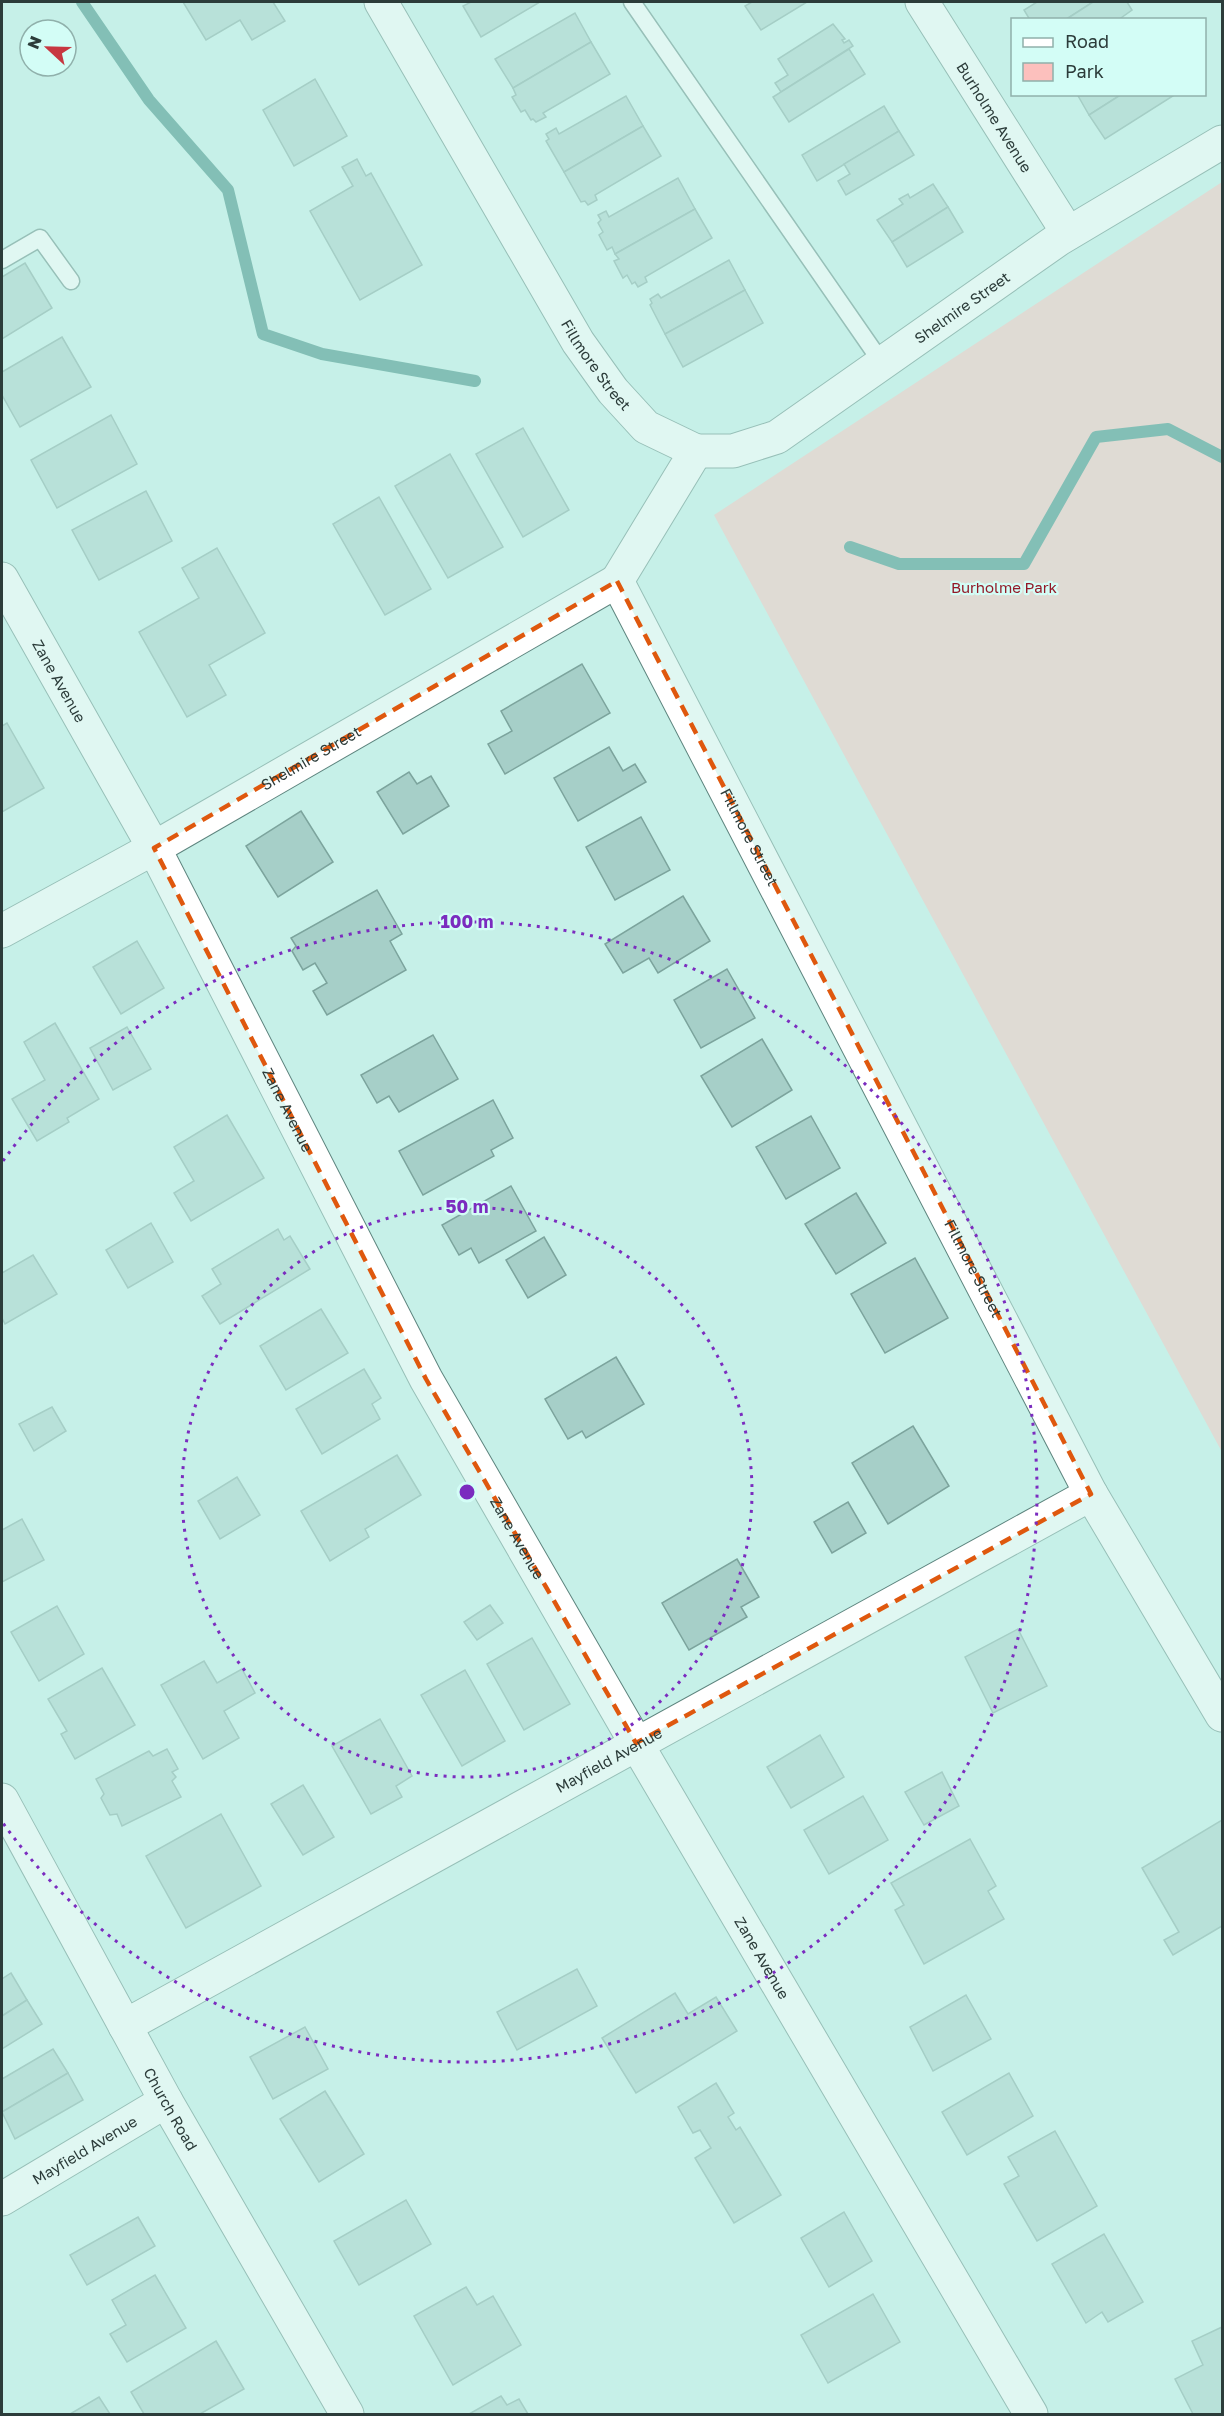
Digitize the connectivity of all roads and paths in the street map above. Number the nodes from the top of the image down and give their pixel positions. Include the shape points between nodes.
1 (381, 2) edge
2 (632, 2) edge
3 (922, 2) edge
4 (1222, 142) edge
5 (1068, 233) junction
6 (2, 260) edge
7 (71, 281) dead end
8 (882, 363) junction
9 (696, 451) junction
10 (2, 579) edge
11 (617, 581) junction
12 (154, 848) junction
13 (2, 931) edge
14 (1091, 1494) junction
15 (1222, 1715) edge
16 (636, 1743) junction
17 (2, 1800) edge
18 (125, 2026) junction
19 (166, 2101) junction
20 (2, 2199) edge
21 (347, 2415) edge
22 (1030, 2415) edge

1 - 9 street, Fillmore Street via 578,342 613,391 646,427
2 - 8 lane
3 - 5 street, Burholme Avenue
4 - 5 street, Shelmire Street
5 - 8 street, Shelmire Street
6 - 7 lane via 40,238
8 - 9 street, Shelmire Street via 777,437 733,451
9 - 11 street
10 - 12 street, Zane Avenue
11 - 12 street, Shelmire Street
11 - 14 street, Fillmore Street
12 - 13 street, Shelmire Street
12 - 16 street, Zane Avenue via 426,1379
14 - 15 street, Fillmore Street
14 - 16 street, Mayfield Avenue
16 - 18 street, Mayfield Avenue
16 - 22 street, Zane Avenue
17 - 18 street, Church Road
18 - 19 street, Church Road
19 - 20 street, Mayfield Avenue
19 - 21 street, Church Road

